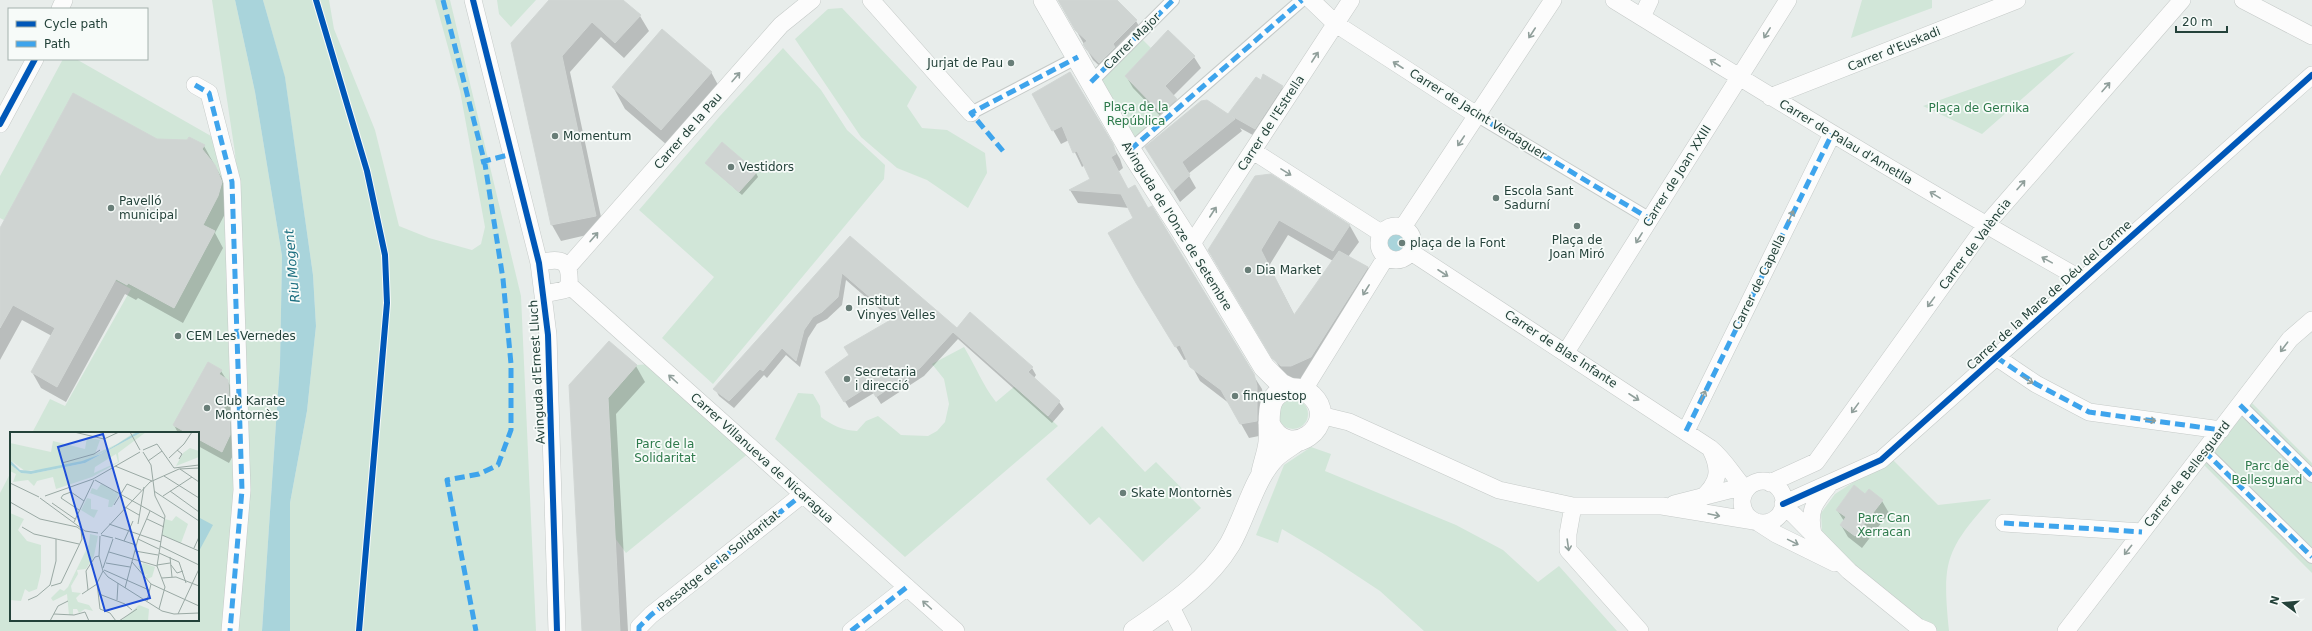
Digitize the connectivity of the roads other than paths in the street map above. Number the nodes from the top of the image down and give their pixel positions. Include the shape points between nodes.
1 (473, 0) edge
2 (812, 0) edge
3 (871, 0) edge
4 (1044, 0) edge
5 (1173, 0) edge
6 (1302, 0) edge
7 (1312, 0) edge
8 (1351, 0) edge
9 (1553, 0) edge
10 (1614, 0) edge
11 (1650, 0) edge
12 (1788, 0) edge
13 (2017, 0) edge
14 (2182, 0) edge
15 (2243, 0) edge
16 (1642, 17) junction
17 (1336, 24) junction
18 (2312, 36) edge
19 (1078, 57) junction
20 (34, 60) edge
21 (2312, 75) edge
22 (1739, 78) junction
23 (1091, 82) junction
24 (194, 85) dead end
25 (1770, 98) junction
26 (971, 113) joint
27 (1478, 116) junction
28 (0, 124) edge
29 (1832, 134) junction
30 (1130, 150) junction
31 (1253, 151) junction
32 (1650, 220) junction
33 (1986, 226) junction
34 (1403, 227) junction
35 (1381, 233) junction
36 (1191, 245) junction
37 (1410, 252) junction
38 (1386, 257) junction
39 (539, 263) junction
40 (568, 267) junction
41 (2081, 279) junction
42 (569, 285) junction
43 (544, 294) junction
44 (2312, 320) edge
45 (1566, 352) junction
46 (1996, 358) junction
47 (1264, 368) junction
48 (1297, 390) junction
49 (2240, 405) junction
50 (1269, 414) junction
51 (1320, 415) junction
52 (2221, 430) junction
53 (1686, 431) junction
54 (1297, 441) junction
55 (1710, 448) junction
56 (2204, 451) junction
57 (2312, 476) edge
58 (1260, 480) junction
59 (1770, 483) junction
60 (1829, 484) junction
61 (1745, 491) junction
62 (802, 494) junction
63 (1702, 498) junction
64 (1573, 506) junction
65 (1662, 506) junction
66 (1783, 506) junction
67 (1757, 522) junction
68 (2004, 523) dead end
69 (2142, 532) junction
70 (1813, 534) junction
71 (2312, 557) edge
72 (1849, 571) junction
73 (906, 587) junction
74 (1170, 605) junction
75 (1140, 629) edge
76 (230, 631) edge
77 (557, 631) edge
78 (639, 631) edge
79 (851, 631) edge
80 (956, 631) edge
81 (1183, 631) edge
82 (1640, 631) edge
83 (1928, 631) edge
84 (2066, 631) edge

1 - 39 street, Avinguda d'Ernest Lluch
40 -> 2 street, Carrer de la Pau via 781,25
3 - 26 street
4 - 19 street, Avinguda de l'Onze de Setembre
5 - 23 street, Carrer Major
6 - 30 street
7 - 17 street, Carrer de Jacint Verdaguer
8 - 17 street, Carrer de l'Estrella
9 -> 27 street
10 - 16 street, Carrer de Palau d'Ametlla
11 - 16 street
12 -> 22 street, Carrer de Joan XXIII
13 - 25 street, Carrer d'Euskadi
33 -> 14 street, Carrer de València
15 - 18 street
22 -> 16 street, Carrer de Palau d'Ametlla
27 -> 17 street, Carrer de Jacint Verdaguer
31 -> 17 street, Carrer de l'Estrella
19 - 23 street, Avinguda de l'Onze de Setembre
19 - 26 street
20 - 28 street
21 - 41 street, Carrer de la Mare de Déu del Carme
22 - 25 street, Carrer de Palau d'Ametlla
22 - 32 street, Carrer de Joan XXIII
23 - 30 street, Avinguda de l'Onze de Setembre
24 - 76 street via 209,93 232,182 242,490
25 - 29 street, Carrer de Palau d'Ametlla
27 - 32 street, Carrer de Jacint Verdaguer
27 -> 34 street
33 -> 29 street, Carrer de Palau d'Ametlla
53 -> 29 street, Carrer de Capella
30 - 36 street, Avinguda de l'Onze de Setembre
31 -> 35 street
36 -> 31 street, Carrer de l'Estrella
32 -> 45 street, Carrer de Joan XXIII
41 -> 33 street, Carrer de Palau d'Ametlla
33 -> 59 street, Carrer de València via 1816,462
34 - 35 street via 1393,225
34 - 37 street via 1409,231 1412,238 1413,246
35 - 38 street via 1378,246
36 - 47 street, Avinguda de l'Onze de Setembre
37 - 38 street via 1402,259 1392,260
37 -> 45 street, Carrer de Blas Infante
38 -> 48 street
39 - 40 street via 561,261
39 - 43 street, Avinguda d'Ernest Lluch
40 - 42 street
41 - 46 street, Carrer de la Mare de Déu del Carme via 2056,306
42 - 43 street via 564,290
62 -> 42 street, Carrer Villanueva de Nicaragua
43 - 77 street, Avinguda d'Ernest Lluch via 548,335
44 -> 49 street, Carrer de Bellesguard via 2290,339
45 -> 53 street, Carrer de Blas Infante
46 -> 52 street via 2036,384 2089,412
46 - 60 street, Carrer de la Mare de Déu del Carme via 1881,460
47 - 48 street via 1281,384
47 - 50 street via 1270,388
48 - 50 street via 1277,395
48 - 51 street via 1312,396 1317,402
49 - 52 street, Carrer de Bellesguard
49 - 57 street
50 - 54 street via 1279,437
50 - 58 street via 1269,442
51 - 54 street via 1312,434
51 - 64 street via 1350,422 1499,490
52 - 56 street, Carrer de Bellesguard
53 - 55 street, Carrer de Blas Infante
54 - 58 street via 1274,457
55 - 61 street, Carrer de Blas Infante via 1724,460
55 - 63 street via 1718,465 1717,472 1715,483
56 - 69 street, Carrer de Bellesguard
56 - 71 street
58 - 74 street via 1230,544 1210,572
59 - 61 street via 1758,482
59 - 66 street via 1780,491
60 - 66 street, Carrer de la Mare de Déu del Carme
60 - 70 street, Carrer de la Mare de Déu del Carme via 1811,511
61 - 63 street via 1733,489
61 - 67 street via 1742,500 1743,510
62 - 73 street, Carrer Villanueva de Nicaragua
62 - 78 street, Passatge de la Solidaritat via 651,615 639,627
63 - 65 street
64 - 65 street
64 -> 82 street via 1568,550
65 -> 67 street
66 - 67 street via 1776,518 1765,523
66 - 70 street
67 -> 72 street
68 - 69 street
69 -> 84 street, Carrer de Bellesguard
70 - 72 street
72 - 83 street via 1918,627
73 - 79 street
80 -> 73 street, Carrer Villanueva de Nicaragua
74 - 75 street
74 - 81 street

